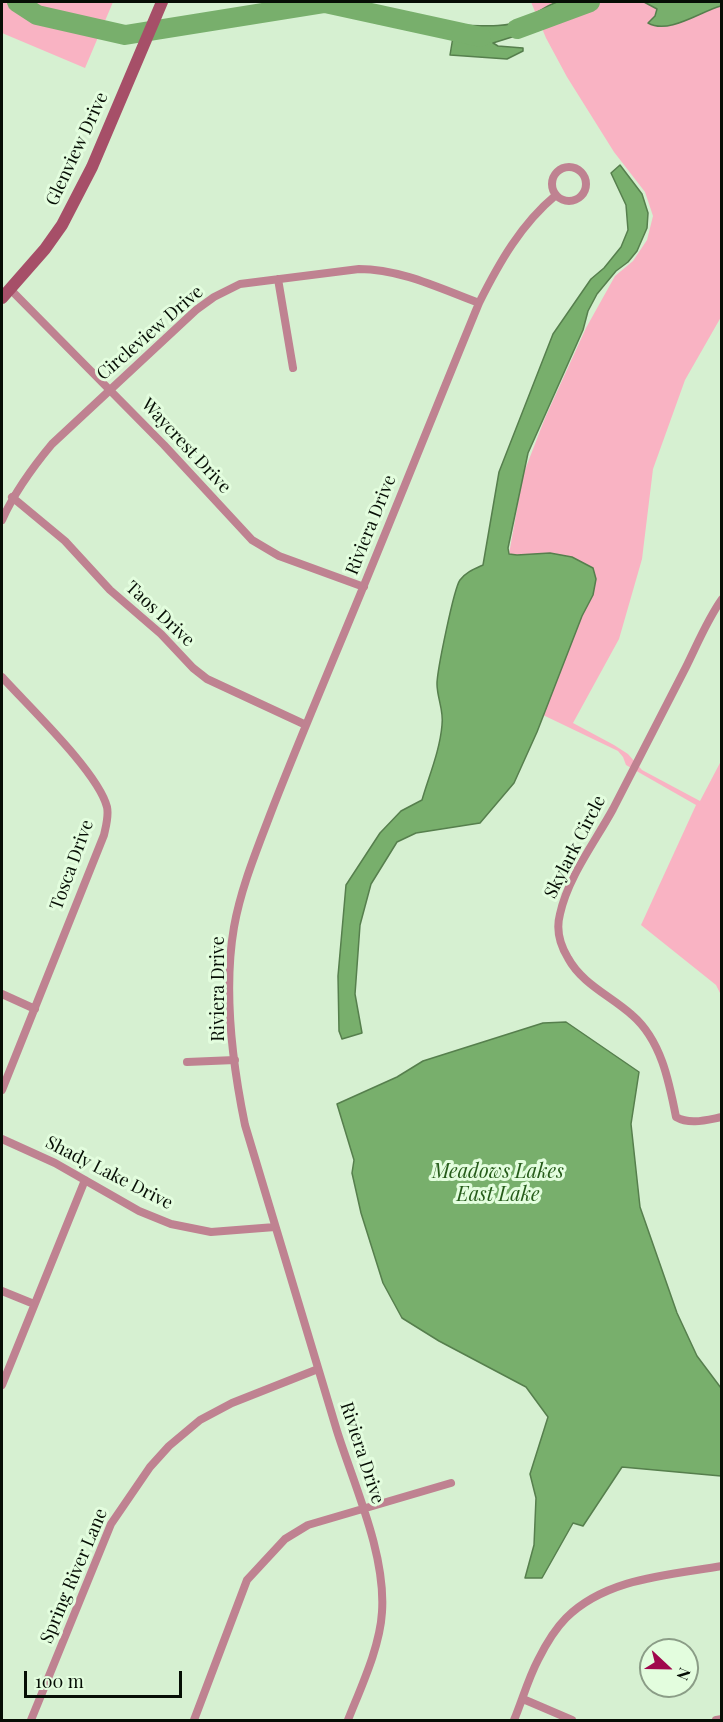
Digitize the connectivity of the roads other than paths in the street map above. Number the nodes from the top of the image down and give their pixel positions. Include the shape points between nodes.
1 (162, 2) edge
2 (556, 195) junction
3 (278, 279) junction
4 (5, 293) edge
5 (479, 303) junction
6 (293, 368) dead end
7 (110, 390) junction
8 (12, 497) junction
9 (2, 520) edge
10 (364, 587) junction
11 (722, 599) edge
12 (2, 677) edge
13 (306, 725) junction
14 (2, 994) edge
15 (35, 1009) junction
16 (235, 1060) junction
17 (187, 1062) dead end
18 (2, 1090) edge
19 (722, 1118) edge
20 (2, 1139) edge
21 (85, 1180) junction
22 (275, 1227) junction
23 (2, 1291) edge
24 (34, 1304) junction
25 (318, 1369) junction
26 (2, 1385) edge
27 (451, 1483) dead end
28 (364, 1508) junction
29 (722, 1566) edge
30 (523, 1699) junction
31 (722, 1719) edge
32 (32, 1720) edge
33 (194, 1720) edge
34 (348, 1720) edge
35 (514, 1720) edge
36 (573, 1720) edge
37 (716, 1720) edge

1 - 4 main road, Glenview Drive via 92,167 62,225
2 - 2 street via 571,201 581,196 586,185 583,174 573,167 560,169 552,182
2 - 5 street, Riviera Drive via 539,208 514,241
3 - 5 street, Circleview Drive via 376,269
3 - 6 street
3 - 7 street, Circleview Drive via 240,285 214,297
4 - 7 street, Waycrest Drive
5 - 10 street, Riviera Drive
7 - 8 street, Circleview Drive via 52,444
7 - 10 street, Waycrest Drive via 252,540 279,556
8 - 9 street, Circleview Drive
8 - 13 street, Taos Drive via 65,542 110,590 207,679
10 - 13 street, Riviera Drive
11 - 19 street, Skylark Circle via 578,870 558,922 559,937 572,965 588,982 633,1015 655,1043 676,1117 693,1122
12 - 15 street, Tosca Drive via 81,764 102,792 107,810 104,835
13 - 16 street, Riviera Drive via 240,900 231,954 230,1010
14 - 15 street
15 - 18 street, Tosca Drive
16 - 17 street
16 - 22 street, Riviera Drive via 245,1125
20 - 21 street, Shady Lake Drive
21 - 22 street, Shady Lake Drive via 139,1211 171,1224 211,1232
21 - 24 street
22 - 25 street, Riviera Drive
23 - 24 street
24 - 26 street
25 - 28 street, Riviera Drive
25 - 32 street, Spring River Lane via 200,1420 150,1467 111,1524
27 - 28 street
28 - 33 street via 308,1525 285,1539 257,1567 247,1580
28 - 34 street, Riviera Drive via 376,1555 382,1610 369,1666
29 - 30 street via 622,1586 589,1600 566,1618 551,1637
30 - 35 street
30 - 36 street
31 - 37 street

